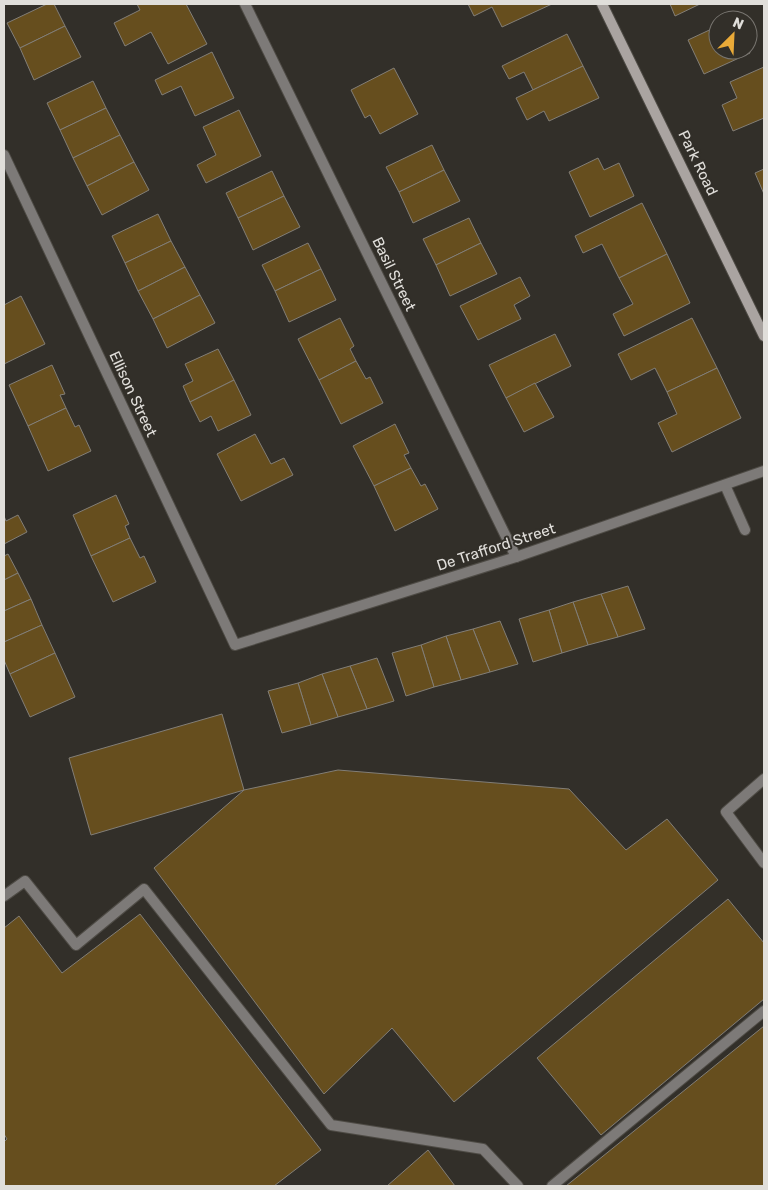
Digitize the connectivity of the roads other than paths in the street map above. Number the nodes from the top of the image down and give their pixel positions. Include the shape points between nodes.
1 (245, 4) edge
2 (602, 4) edge
3 (4, 155) edge
4 (764, 336) edge
5 (764, 471) edge
6 (725, 485) junction
7 (745, 530) dead end
8 (516, 557) junction
9 (235, 645) joint
10 (764, 779) edge
11 (764, 863) edge
12 (4, 896) edge
13 (764, 1011) edge
14 (518, 1186) edge
15 (552, 1186) edge

1 - 8 street, Basil Street
2 - 4 street, Park Road
3 - 9 street, Ellison Street
5 - 6 street, De Trafford Street
6 - 7 street
6 - 8 street, De Trafford Street
8 - 9 street, De Trafford Street
10 - 11 street via 726,812
12 - 14 street via 25,881 76,945 144,889 331,1125 483,1149
13 - 15 street

